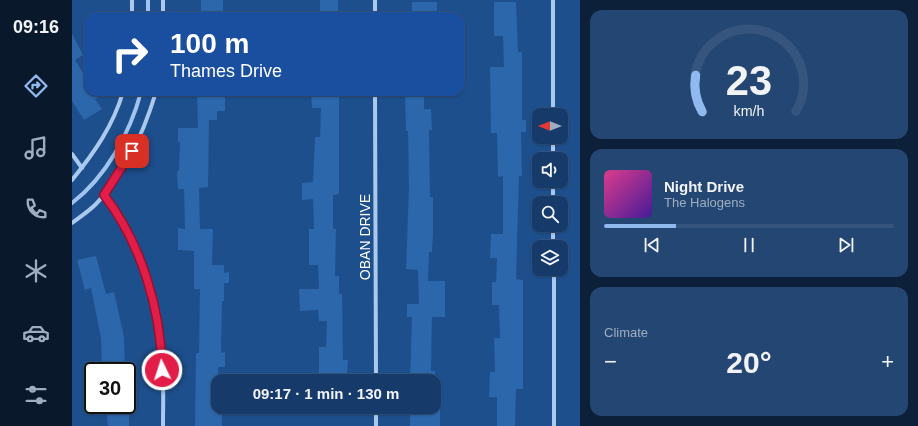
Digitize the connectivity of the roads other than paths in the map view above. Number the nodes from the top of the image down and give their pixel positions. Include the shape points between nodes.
1 (132, 0) edge
2 (163, 0) edge
3 (375, 0) edge
4 (553, 0) edge
5 (132, 12) edge
6 (163, 12) edge
7 (375, 12) edge
8 (122, 96) edge
9 (155, 96) edge
10 (375, 96) edge
11 (553, 108) edge
12 (72, 154) edge
13 (82, 168) junction
14 (72, 180) edge
15 (104, 195) junction
16 (72, 223) edge
17 (554, 276) edge
18 (376, 374) edge
19 (376, 414) edge
20 (163, 426) edge
21 (376, 426) edge
22 (554, 426) edge

1 - 5 street
2 - 6 street
3 - 7 street
4 - 11 street
8 - 13 street via 112,124
9 - 15 street via 139,140
10 - 18 street, OBAN DRIVE
12 - 13 street
13 - 14 street
15 - 16 street
15 - 20 street via 130,234 151,295 162,359
17 - 22 street
19 - 21 street

